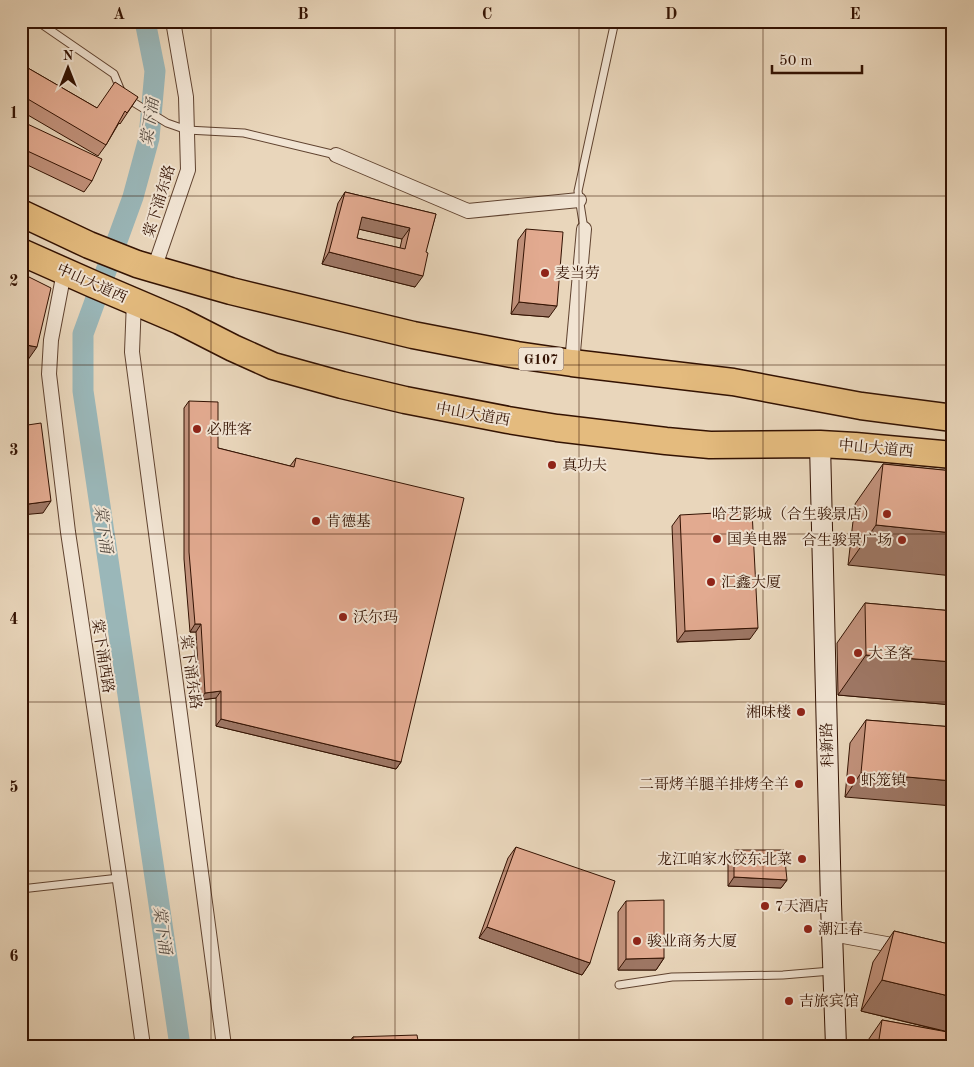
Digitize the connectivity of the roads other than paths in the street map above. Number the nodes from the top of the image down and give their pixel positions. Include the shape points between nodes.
1 (36, 21) edge
2 (173, 21) edge
3 (615, 21) edge
4 (187, 130) junction
5 (336, 155) joint
6 (579, 200) junction
7 (21, 213) edge
8 (584, 229) joint
9 (21, 252) edge
10 (146, 267) junction
11 (70, 274) junction
12 (128, 299) junction
13 (572, 363) junction
14 (953, 418) edge
15 (820, 444) junction
16 (953, 455) edge
17 (119, 878) junction
18 (21, 889) edge
19 (832, 934) junction
20 (916, 949) edge
21 (834, 971) junction
22 (619, 985) dead end
23 (143, 1046) edge
24 (224, 1046) edge
25 (836, 1046) edge

1 - 4 lane via 114,74 122,94 167,123
2 - 4 street, 棠下涌东路 via 186,98
3 - 6 lane via 578,191
4 - 5 lane via 244,133
4 - 10 street, 棠下涌东路 via 188,170
5 - 6 street via 468,211
6 - 8 lane
7 - 10 highway, G107
8 - 13 street
9 - 11 highway, 中山大道西
10 - 13 highway, G107 via 413,335
11 - 12 highway, 中山大道西
11 - 17 street, 棠下涌西路 via 51,340 49,374 68,532
12 - 15 highway, 中山大道西 via 273,366 372,393 462,412 557,428 710,445
12 - 24 street, 棠下涌东路 via 132,352
13 - 14 highway, G107 via 733,382 861,406
15 - 16 highway, 中山大道西
15 - 19 street, 科新路
17 - 18 lane
17 - 23 street, 棠下涌西路
19 - 20 street
19 - 21 street, 科新路
21 - 22 lane via 672,977
21 - 25 street, 科新路

